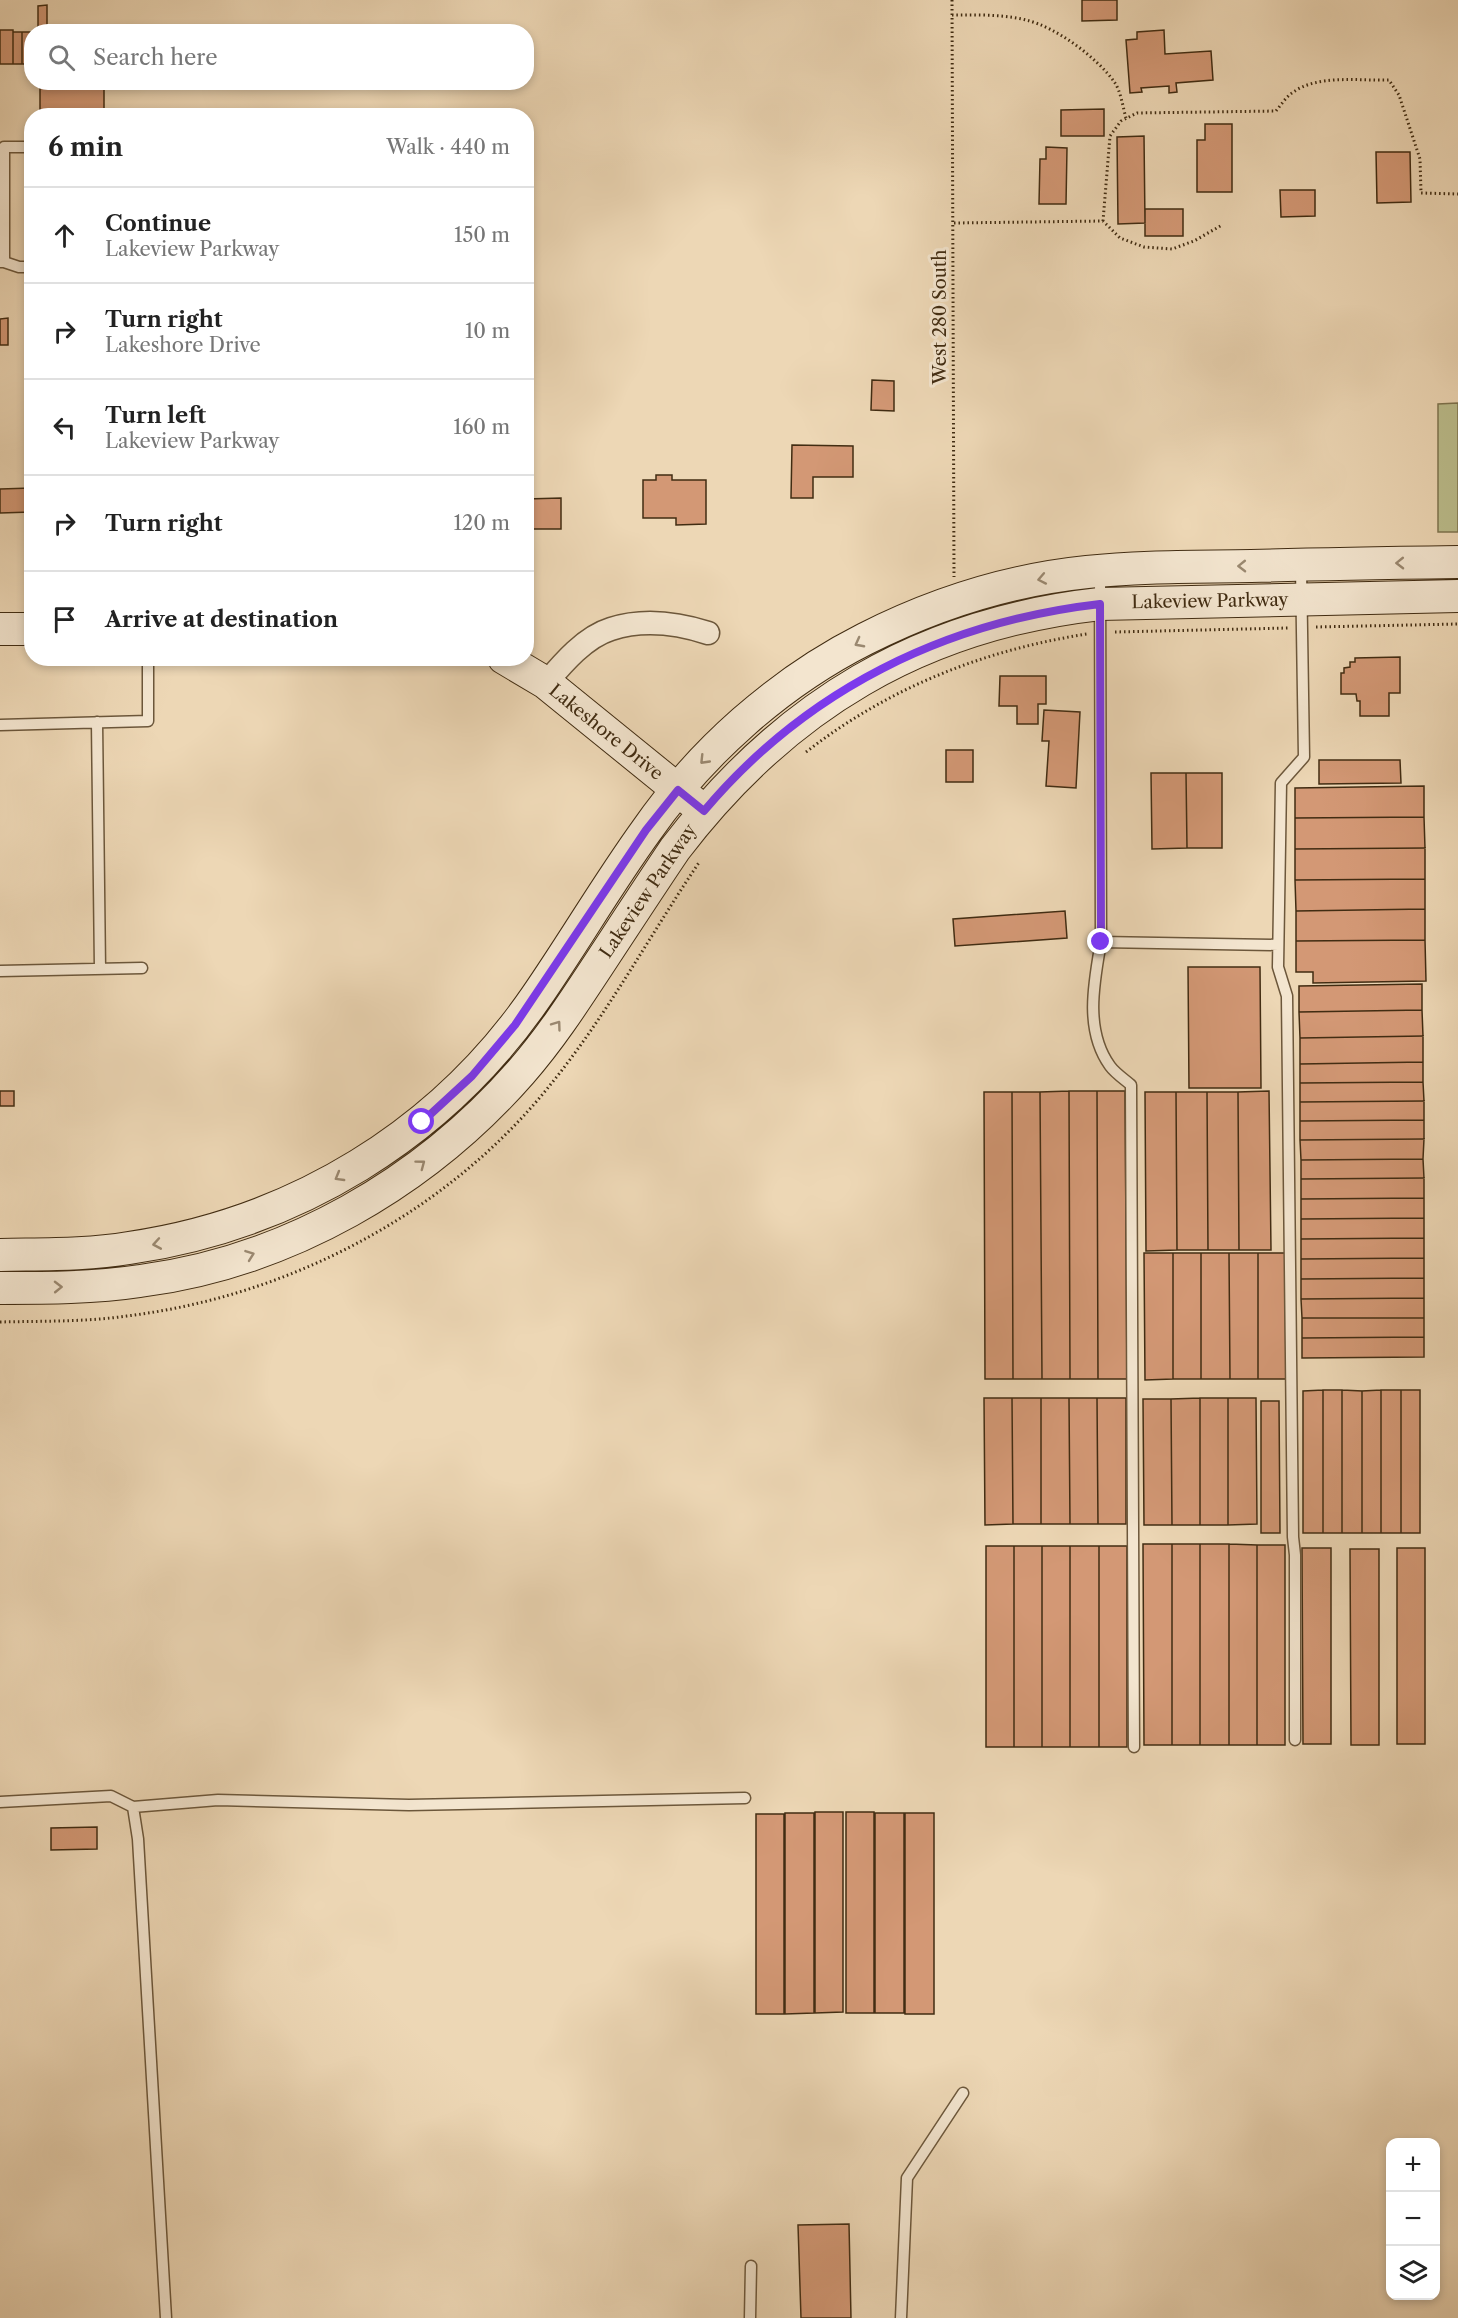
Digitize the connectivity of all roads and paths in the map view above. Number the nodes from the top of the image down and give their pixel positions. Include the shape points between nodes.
1 (952, 0) edge
2 (952, 15) junction
3 (1126, 118) junction
4 (24, 147) edge
5 (1458, 194) edge
6 (1103, 221) junction
7 (954, 223) junction
8 (1222, 225) dead end
9 (2, 262) edge
10 (24, 267) edge
11 (1458, 562) edge
12 (1301, 565) junction
13 (1100, 571) junction
14 (1458, 596) edge
15 (954, 601) junction
16 (1301, 613) junction
17 (1100, 619) junction
18 (1458, 624) edge
19 (0, 629) edge
20 (24, 629) edge
21 (708, 633) dead end
22 (148, 666) edge
23 (517, 666) edge
24 (546, 683) junction
25 (97, 722) junction
26 (0, 725) edge
27 (806, 752) dead end
28 (678, 790) junction
29 (704, 811) junction
30 (701, 859) dead end
31 (1101, 942) junction
32 (1278, 945) junction
33 (142, 968) dead end
34 (100, 969) junction
35 (0, 971) edge
36 (0, 1255) edge
37 (0, 1288) edge
38 (0, 1322) edge
39 (1295, 1740) dead end
40 (1134, 1747) dead end
41 (746, 1798) dead end
42 (0, 1802) edge
43 (133, 1807) junction
44 (963, 2093) dead end
45 (751, 2265) dead end
46 (166, 2318) edge
47 (750, 2318) edge
48 (902, 2318) edge

1 - 2 path, West 280 South
2 - 3 path via 1027,20 1061,36 1095,61 1116,85
2 - 7 path, West 280 South
3 - 5 path via 1137,113 1276,111 1291,93 1307,86 1328,81 1389,80 1399,95 1420,159 1421,193
3 - 6 path via 1110,136
4 - 9 lane via 4,147
6 - 7 path
6 - 8 path via 1120,238 1144,247 1172,249
7 - 15 path, West 280 South
9 - 10 lane
11 -> 12 main road, Lakeview Parkway
12 -> 13 main road, Lakeview Parkway
12 - 16 lane
13 -> 15 main road, Lakeview Parkway via 1021,583
13 - 17 lane
14 - 16 main road, Lakeview Parkway
15 -> 28 main road, Lakeview Parkway via 870,636 802,677 732,733
16 - 17 main road, Lakeview Parkway
16 - 17 path
16 - 18 path
16 - 32 lane via 1304,757 1281,783
17 - 27 path via 1051,640 941,673 880,702
17 - 29 main road, Lakeview Parkway via 1043,612 935,644 875,672 790,727
17 - 31 lane
19 - 20 main road
21 - 24 street via 663,623 609,629 591,639
22 - 25 lane via 148,722
23 - 24 main road, Lakeshore Drive
24 - 28 main road, Lakeshore Drive
25 - 26 lane
25 - 34 lane
28 - 29 main road, Lakeshore Drive
28 -> 36 main road, Lakeview Parkway via 646,830 508,1034 472,1076 395,1142 309,1194 208,1232 106,1251
37 -> 29 main road, Lakeview Parkway via 108,1285 208,1268 305,1233 394,1184 449,1143 521,1072 561,1021
30 - 38 path via 594,1026 550,1086 470,1167 400,1218 321,1262 235,1294 127,1316
31 - 32 lane
31 - 40 lane via 1094,986 1095,1037 1110,1066 1131,1085
32 - 39 lane via 1278,967 1287,996
33 - 34 lane
34 - 35 lane
41 - 43 lane via 409,1805 218,1800
42 - 43 lane via 111,1796
43 - 46 lane
44 - 48 lane via 907,2178
45 - 47 lane

